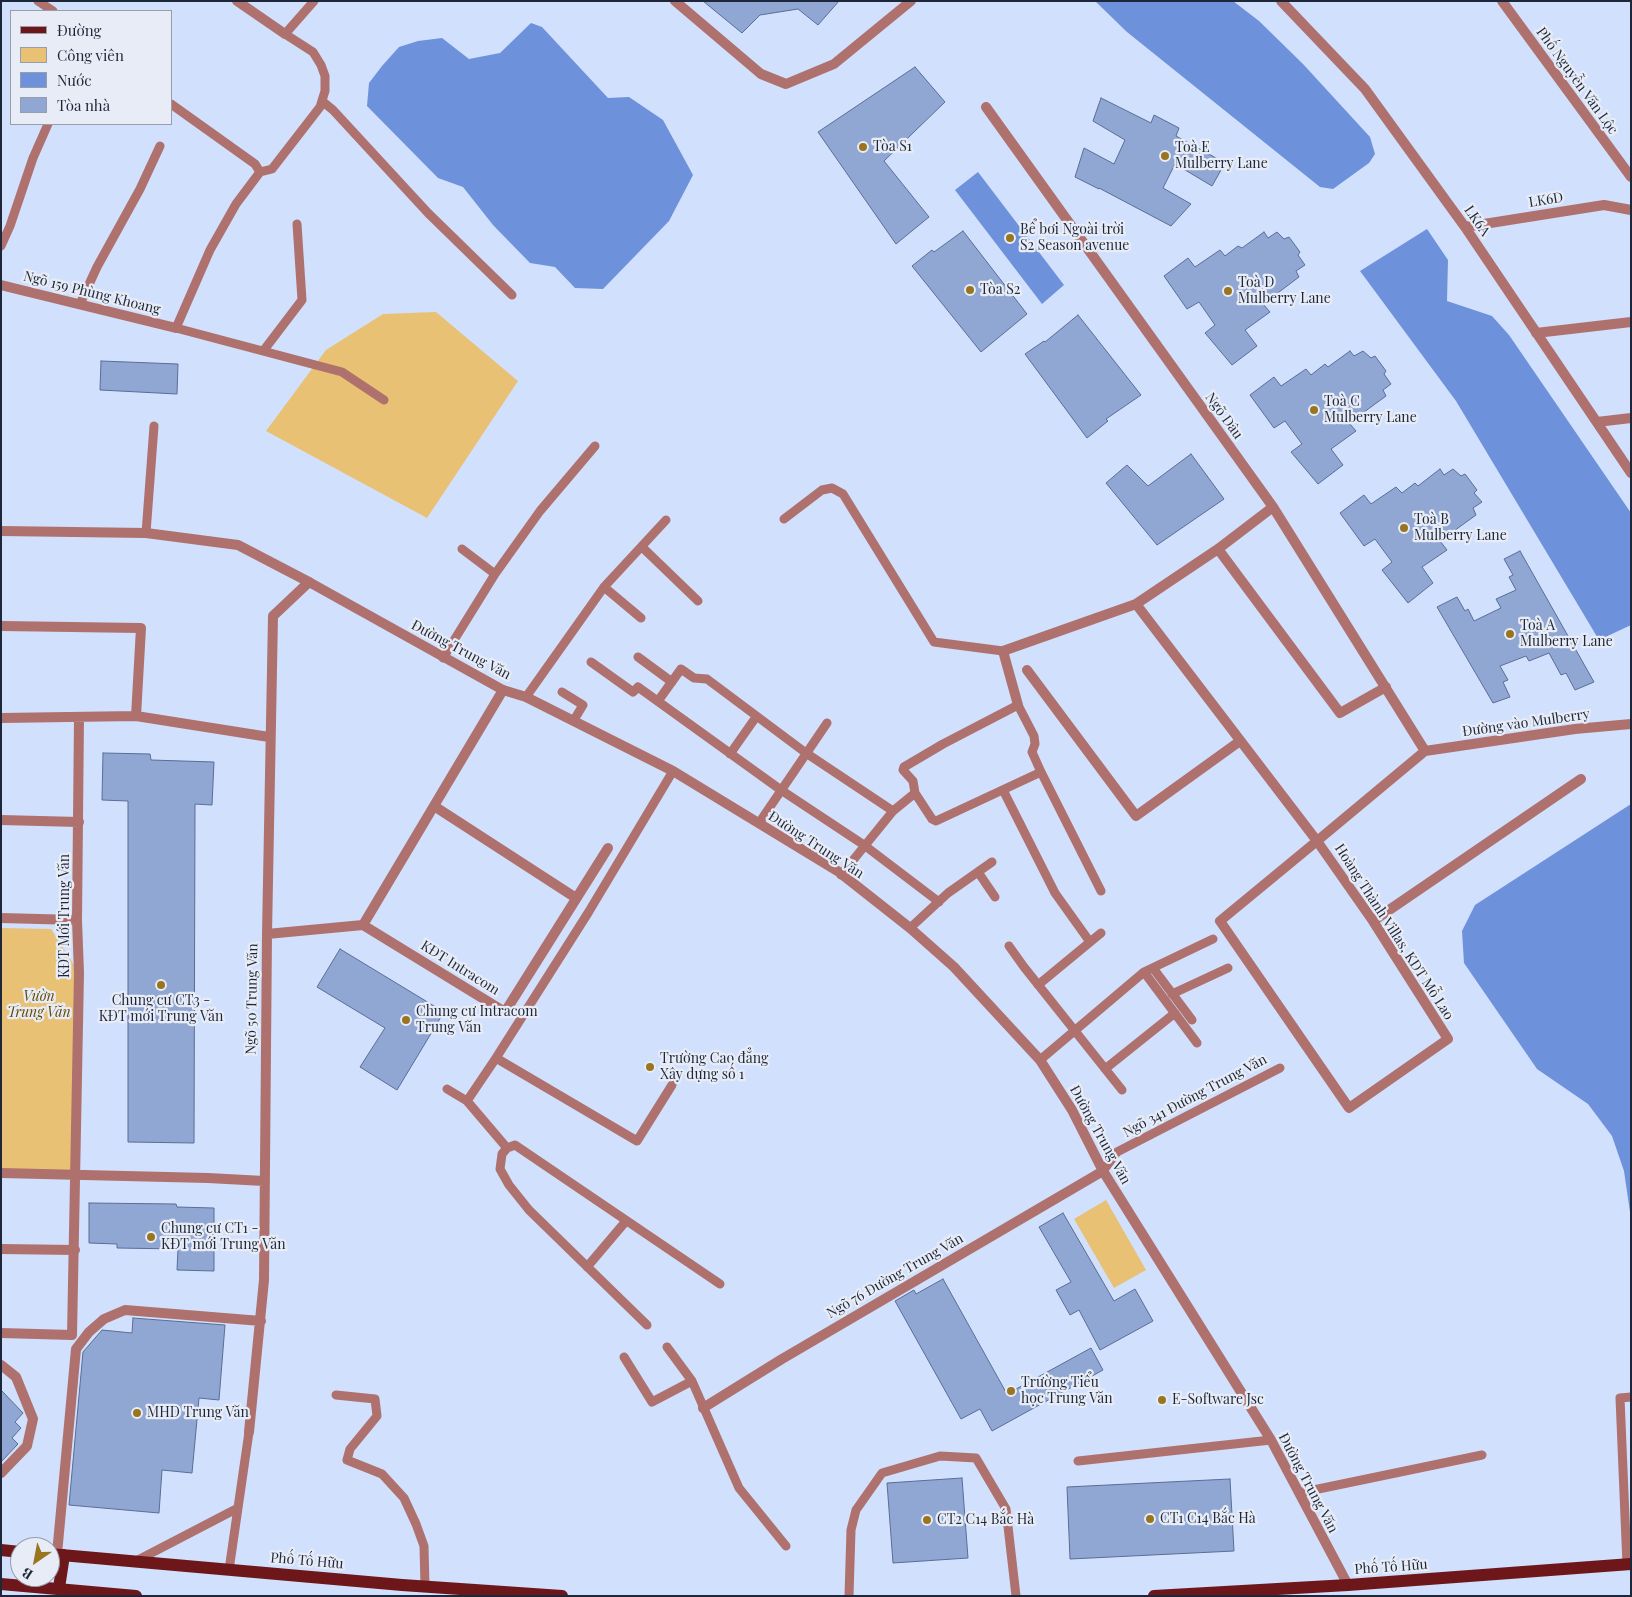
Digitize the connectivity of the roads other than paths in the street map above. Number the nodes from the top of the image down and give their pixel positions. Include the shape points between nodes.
1 (38, 1) edge
2 (237, 1) edge
3 (314, 1) edge
4 (676, 1) edge
5 (912, 1) edge
6 (1281, 1) edge
7 (1502, 1) edge
8 (52, 10) edge
9 (284, 34) junction
10 (322, 101) junction
11 (172, 105) edge
12 (986, 107) dead end
13 (48, 125) edge
14 (160, 146) dead end
15 (260, 172) junction
16 (1631, 178) edge
17 (1631, 210) edge
18 (297, 224) dead end
19 (1465, 227) junction
20 (1, 246) edge
21 (1, 285) edge
22 (512, 294) dead end
23 (80, 304) junction
24 (1631, 322) edge
25 (176, 328) junction
26 (1536, 333) junction
27 (264, 350) junction
28 (384, 400) dead end
29 (1631, 418) edge
30 (1597, 422) junction
31 (154, 426) dead end
32 (595, 446) dead end
33 (1631, 473) edge
34 (1272, 507) junction
35 (784, 519) dead end
36 (666, 520) dead end
37 (1, 531) edge
38 (146, 533) junction
39 (642, 547) junction
40 (462, 549) dead end
41 (1218, 549) junction
42 (496, 574) junction
43 (309, 582) junction
44 (604, 587) junction
45 (698, 602) dead end
46 (1136, 604) junction
47 (641, 618) dead end
48 (1, 626) edge
49 (1003, 651) junction
50 (638, 657) dead end
51 (444, 658) junction
52 (591, 662) dead end
53 (1027, 670) dead end
54 (672, 682) junction
55 (1386, 687) junction
56 (502, 690) junction
57 (562, 692) dead end
58 (526, 697) junction
59 (658, 701) junction
60 (1018, 706) junction
61 (136, 716) junction
62 (756, 716) junction
63 (1, 718) edge
64 (79, 718) junction
65 (574, 720) junction
66 (826, 723) dead end
67 (1631, 724) edge
68 (269, 736) junction
69 (1240, 742) junction
70 (1426, 751) junction
71 (806, 753) junction
72 (730, 754) junction
73 (673, 771) junction
74 (1041, 772) junction
75 (1581, 779) dead end
76 (781, 790) junction
77 (1003, 790) junction
78 (915, 793) junction
79 (434, 806) junction
80 (893, 811) junction
81 (1, 820) edge
82 (79, 822) junction
83 (759, 823) junction
84 (1316, 841) junction
85 (864, 845) junction
86 (608, 848) dead end
87 (992, 862) dead end
88 (978, 872) junction
89 (841, 875) junction
90 (1101, 891) dead end
91 (995, 897) dead end
92 (576, 898) junction
93 (939, 902) junction
94 (1, 918) edge
95 (77, 920) junction
96 (1373, 921) junction
97 (363, 924) junction
98 (910, 928) junction
99 (1101, 933) dead end
100 (266, 934) junction
101 (1213, 939) dead end
102 (1090, 942) junction
103 (1009, 946) dead end
104 (1153, 968) junction
105 (1228, 968) dead end
106 (1144, 972) junction
107 (1038, 985) junction
108 (1172, 994) junction
109 (1175, 1013) junction
110 (1192, 1020) dead end
111 (1074, 1031) junction
112 (1197, 1042) dead end
113 (496, 1058) junction
114 (1040, 1060) junction
115 (1280, 1068) dead end
116 (1105, 1069) junction
117 (672, 1085) dead end
118 (447, 1089) dead end
119 (1122, 1090) dead end
120 (467, 1101) junction
121 (507, 1148) junction
122 (1103, 1171) junction
123 (1, 1173) edge
124 (74, 1175) junction
125 (264, 1181) junction
126 (626, 1221) junction
127 (1, 1249) edge
128 (75, 1250) junction
129 (587, 1267) junction
130 (720, 1284) dead end
131 (260, 1322) junction
132 (647, 1324) dead end
133 (1, 1332) edge
134 (667, 1347) dead end
135 (624, 1356) dead end
136 (1, 1365) edge
137 (692, 1381) junction
138 (336, 1395) dead end
139 (1631, 1397) edge
140 (704, 1408) junction
141 (249, 1432) joint
142 (1270, 1440) junction
143 (1482, 1455) dead end
144 (1078, 1461) dead end
145 (1, 1473) edge
146 (1299, 1493) junction
147 (238, 1508) junction
148 (59, 1537) edge
149 (786, 1546) dead end
150 (60, 1554) edge
151 (135, 1562) junction
152 (1629, 1565) edge
153 (229, 1570) junction
154 (1, 1584) edge
155 (425, 1586) junction
156 (1349, 1590) edge
157 (61, 1592) edge
158 (136, 1596) edge
159 (562, 1596) edge
160 (849, 1596) edge
161 (1016, 1596) edge
162 (1154, 1596) edge

1 - 8 lane
2 - 9 street
3 - 9 lane
4 - 5 street via 761,74 786,84 834,64
6 - 19 street, LK6A via 1365,88
7 - 16 street, Phố Nguyễn Văn Lộc
9 - 10 lane via 312,52 321,65 325,76
10 - 15 lane via 272,169
10 - 22 lane via 428,213
11 - 15 lane via 256,164
12 - 34 street, Ngõ Dâu
13 - 20 lane
14 - 23 lane
15 - 25 lane via 236,204 210,250
17 - 19 street, LK6D via 1604,205
18 - 27 lane via 302,300
19 - 26 street, LK6A
21 - 23 street, Ngõ 159 Phùng Khoang
23 - 25 street, Ngõ 159 Phùng Khoang
24 - 26 street
25 - 27 lane
26 - 30 street, LK6A
27 - 28 lane via 342,372
29 - 30 street
30 - 33 street, LK6A
31 - 38 lane
32 - 42 lane via 540,511
34 - 41 street
34 - 55 street, Ngõ Dâu
35 - 49 lane via 822,490 832,488 843,494 934,642
36 - 39 lane
37 - 38 street, Đường Trung Văn
38 - 43 street, Đường Trung Văn via 238,545
39 - 44 lane
39 - 45 lane
40 - 42 lane
41 - 46 street
41 - 55 street via 1340,713
42 - 51 lane
43 - 51 street, Đường Trung Văn
43 - 68 street, Ngõ 50 Trung Văn via 273,616
44 - 47 lane
44 - 58 lane
46 - 49 street
46 - 69 street, Hoàng Thành Villas, KDT Mỗ Lao
48 - 61 street via 141,628
49 - 60 street
50 - 54 lane
51 - 56 street, Đường Trung Văn
52 - 59 lane via 633,692 638,687
53 - 69 street via 1136,816
54 - 59 lane
54 - 62 lane via 681,669 694,678 707,679
55 - 70 street, Ngõ Dâu
56 - 58 street, Đường Trung Văn
56 - 79 street
57 - 65 lane via 583,705
58 - 65 street, Đường Trung Văn
59 - 72 lane
60 - 74 lane via 1034,736 1032,752
60 - 78 lane via 906,765 903,770 913,781
61 - 64 street
61 - 68 street
62 - 71 lane
62 - 72 lane
63 - 64 street
64 - 82 street, KĐT Mới Trung Văn
65 - 73 street, Đường Trung Văn
66 - 71 lane
67 - 70 street, Đường vào Mulberry
68 - 100 street, Ngõ 50 Trung Văn
69 - 84 street, Hoàng Thành Villas, KDT Mỗ Lao
70 - 84 street
71 - 76 lane
71 - 80 lane
72 - 76 lane
73 - 83 street, Đường Trung Văn
73 - 113 lane
74 - 77 lane
74 - 90 lane
75 - 96 street
76 - 83 lane
76 - 85 lane
77 - 78 lane via 936,821
77 - 102 lane via 1055,893
78 - 80 lane
79 - 92 street
79 - 97 street
80 - 85 lane
81 - 82 street
82 - 95 street, KĐT Mới Trung Văn
83 - 89 street, Đường Trung Văn
84 - 96 street, Hoàng Thành Villas, KDT Mỗ Lao
84 - 96 street, Hoàng Thành Villas, KDT Mỗ Lao via 1220,921 1349,1108 1448,1039
85 - 89 lane
85 - 93 lane
86 - 92 street, KĐT Intracom
87 - 88 lane
88 - 91 lane
88 - 93 lane
89 - 98 street, Đường Trung Văn
92 - 97 street, KĐT Intracom via 505,1012
93 - 98 lane
94 - 95 street
95 - 124 street, KĐT Mới Trung Văn via 79,972
97 - 100 street
98 - 114 street, Đường Trung Văn via 954,966
99 - 102 lane
100 - 125 street, Ngõ 50 Trung Văn
101 - 104 lane
102 - 107 lane
103 - 107 lane
104 - 106 lane
104 - 108 lane
105 - 108 lane
106 - 109 lane
106 - 111 lane
107 - 111 lane
108 - 110 lane
109 - 112 lane
109 - 116 lane
111 - 114 lane
111 - 116 lane
113 - 117 lane via 637,1141
113 - 120 lane
114 - 122 street, Đường Trung Văn via 1072,1110
115 - 122 lane, Ngõ 341 Đường Trung Văn via 1117,1152
116 - 119 lane
118 - 120 lane
120 - 121 lane
121 - 126 lane via 515,1145
121 - 129 lane via 502,1154 500,1170 509,1185
122 - 140 street, Ngõ 76 Đường Trung Văn
122 - 142 street, Đường Trung Văn
123 - 124 street
124 - 125 street
124 - 128 street, KĐT Mới Trung Văn
125 - 131 street, Ngõ 50 Trung Văn via 264,1280
126 - 129 lane
126 - 130 lane
127 - 128 street
128 - 133 street, KĐT Mới Trung Văn via 72,1335
129 - 132 lane
131 - 141 street, Ngõ 50 Trung Văn
131 - 148 street via 125,1310 104,1319 89,1332 76,1349
134 - 137 lane
135 - 137 lane via 652,1402
136 - 145 street via 16,1377 32,1419 27,1446
137 - 140 lane
138 - 155 lane via 375,1399 378,1416 350,1448 347,1460 382,1474 404,1498 424,1546
139 - 152 lane via 1620,1398
140 - 149 lane via 739,1488
141 - 147 lane
142 - 144 lane
142 - 146 street, Đường Trung Văn
143 - 146 lane
146 - 156 street, Đường Trung Văn
147 - 151 lane
147 - 153 lane
150 - 151 main road, Phố Tố Hữu
151 - 153 main road, Phố Tố Hữu
152 - 156 main road, Phố Tố Hữu
153 - 155 main road, Phố Tố Hữu
154 - 157 main road
155 - 159 main road, Phố Tố Hữu
156 - 162 main road, Phố Tố Hữu
157 - 158 main road
160 - 161 lane via 851,1530 856,1510 882,1474 940,1456 976,1458 1006,1509

